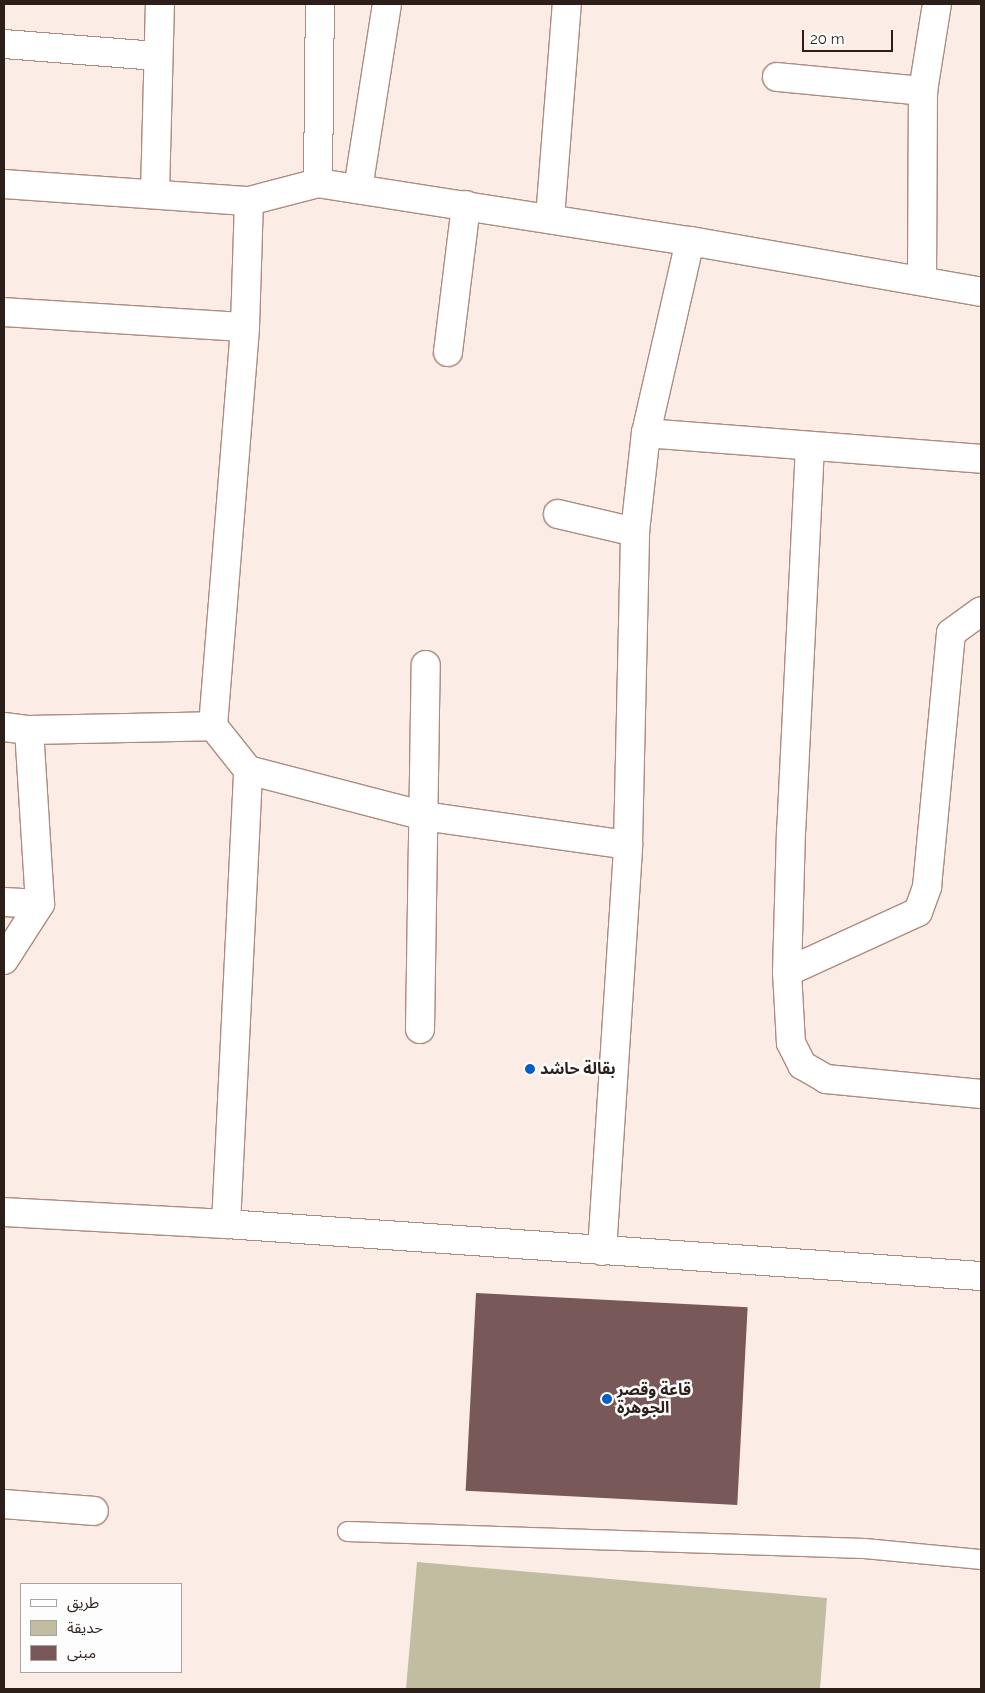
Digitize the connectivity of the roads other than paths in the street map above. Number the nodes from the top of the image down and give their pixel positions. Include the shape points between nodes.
1 (160, 4) edge
2 (320, 4) edge
3 (387, 4) edge
4 (566, 4) edge
5 (937, 4) edge
6 (4, 44) edge
7 (158, 56) junction
8 (777, 77) dead end
9 (923, 90) junction
10 (318, 183) junction
11 (4, 184) edge
12 (358, 189) junction
13 (155, 193) junction
14 (249, 201) junction
15 (466, 205) junction
16 (550, 218) junction
17 (690, 241) junction
18 (922, 281) junction
19 (981, 292) edge
20 (4, 312) edge
21 (245, 327) junction
22 (448, 352) dead end
23 (646, 433) junction
24 (810, 446) junction
25 (981, 459) edge
26 (558, 514) dead end
27 (635, 532) junction
28 (981, 611) edge
29 (426, 666) dead end
30 (213, 726) junction
31 (16, 728) edge
32 (248, 770) junction
33 (424, 816) junction
34 (628, 845) junction
35 (4, 902) edge
36 (40, 904) junction
37 (4, 960) edge
38 (787, 972) junction
39 (420, 1029) dead end
40 (981, 1094) edge
41 (4, 1212) edge
42 (226, 1224) junction
43 (602, 1251) junction
44 (981, 1276) edge
45 (4, 1504) edge
46 (94, 1511) dead end
47 (347, 1531) dead end
48 (981, 1559) edge

1 - 7 street
2 - 10 street
3 - 12 street
4 - 16 street
5 - 9 street
6 - 7 street
7 - 13 street
8 - 9 street
9 - 18 street
10 - 12 street
10 - 14 street
11 - 13 street
12 - 15 street
13 - 14 street
14 - 21 street
15 - 16 street
15 - 22 street
16 - 17 street
17 - 18 street
17 - 23 street
18 - 19 street
20 - 21 street
21 - 30 street
23 - 24 street
23 - 27 street
24 - 25 street
24 - 38 street
26 - 27 street
27 - 34 street
28 - 38 street via 951,633 927,887 918,912
29 - 33 street
30 - 31 street
30 - 32 street
31 - 36 street
32 - 33 street
32 - 42 street
33 - 34 street
33 - 39 street
34 - 43 street
35 - 36 street
36 - 37 street
38 - 40 street via 791,1043 802,1065 826,1079
41 - 42 street
42 - 43 street
43 - 44 street
45 - 46 street
47 - 48 lane via 864,1548

